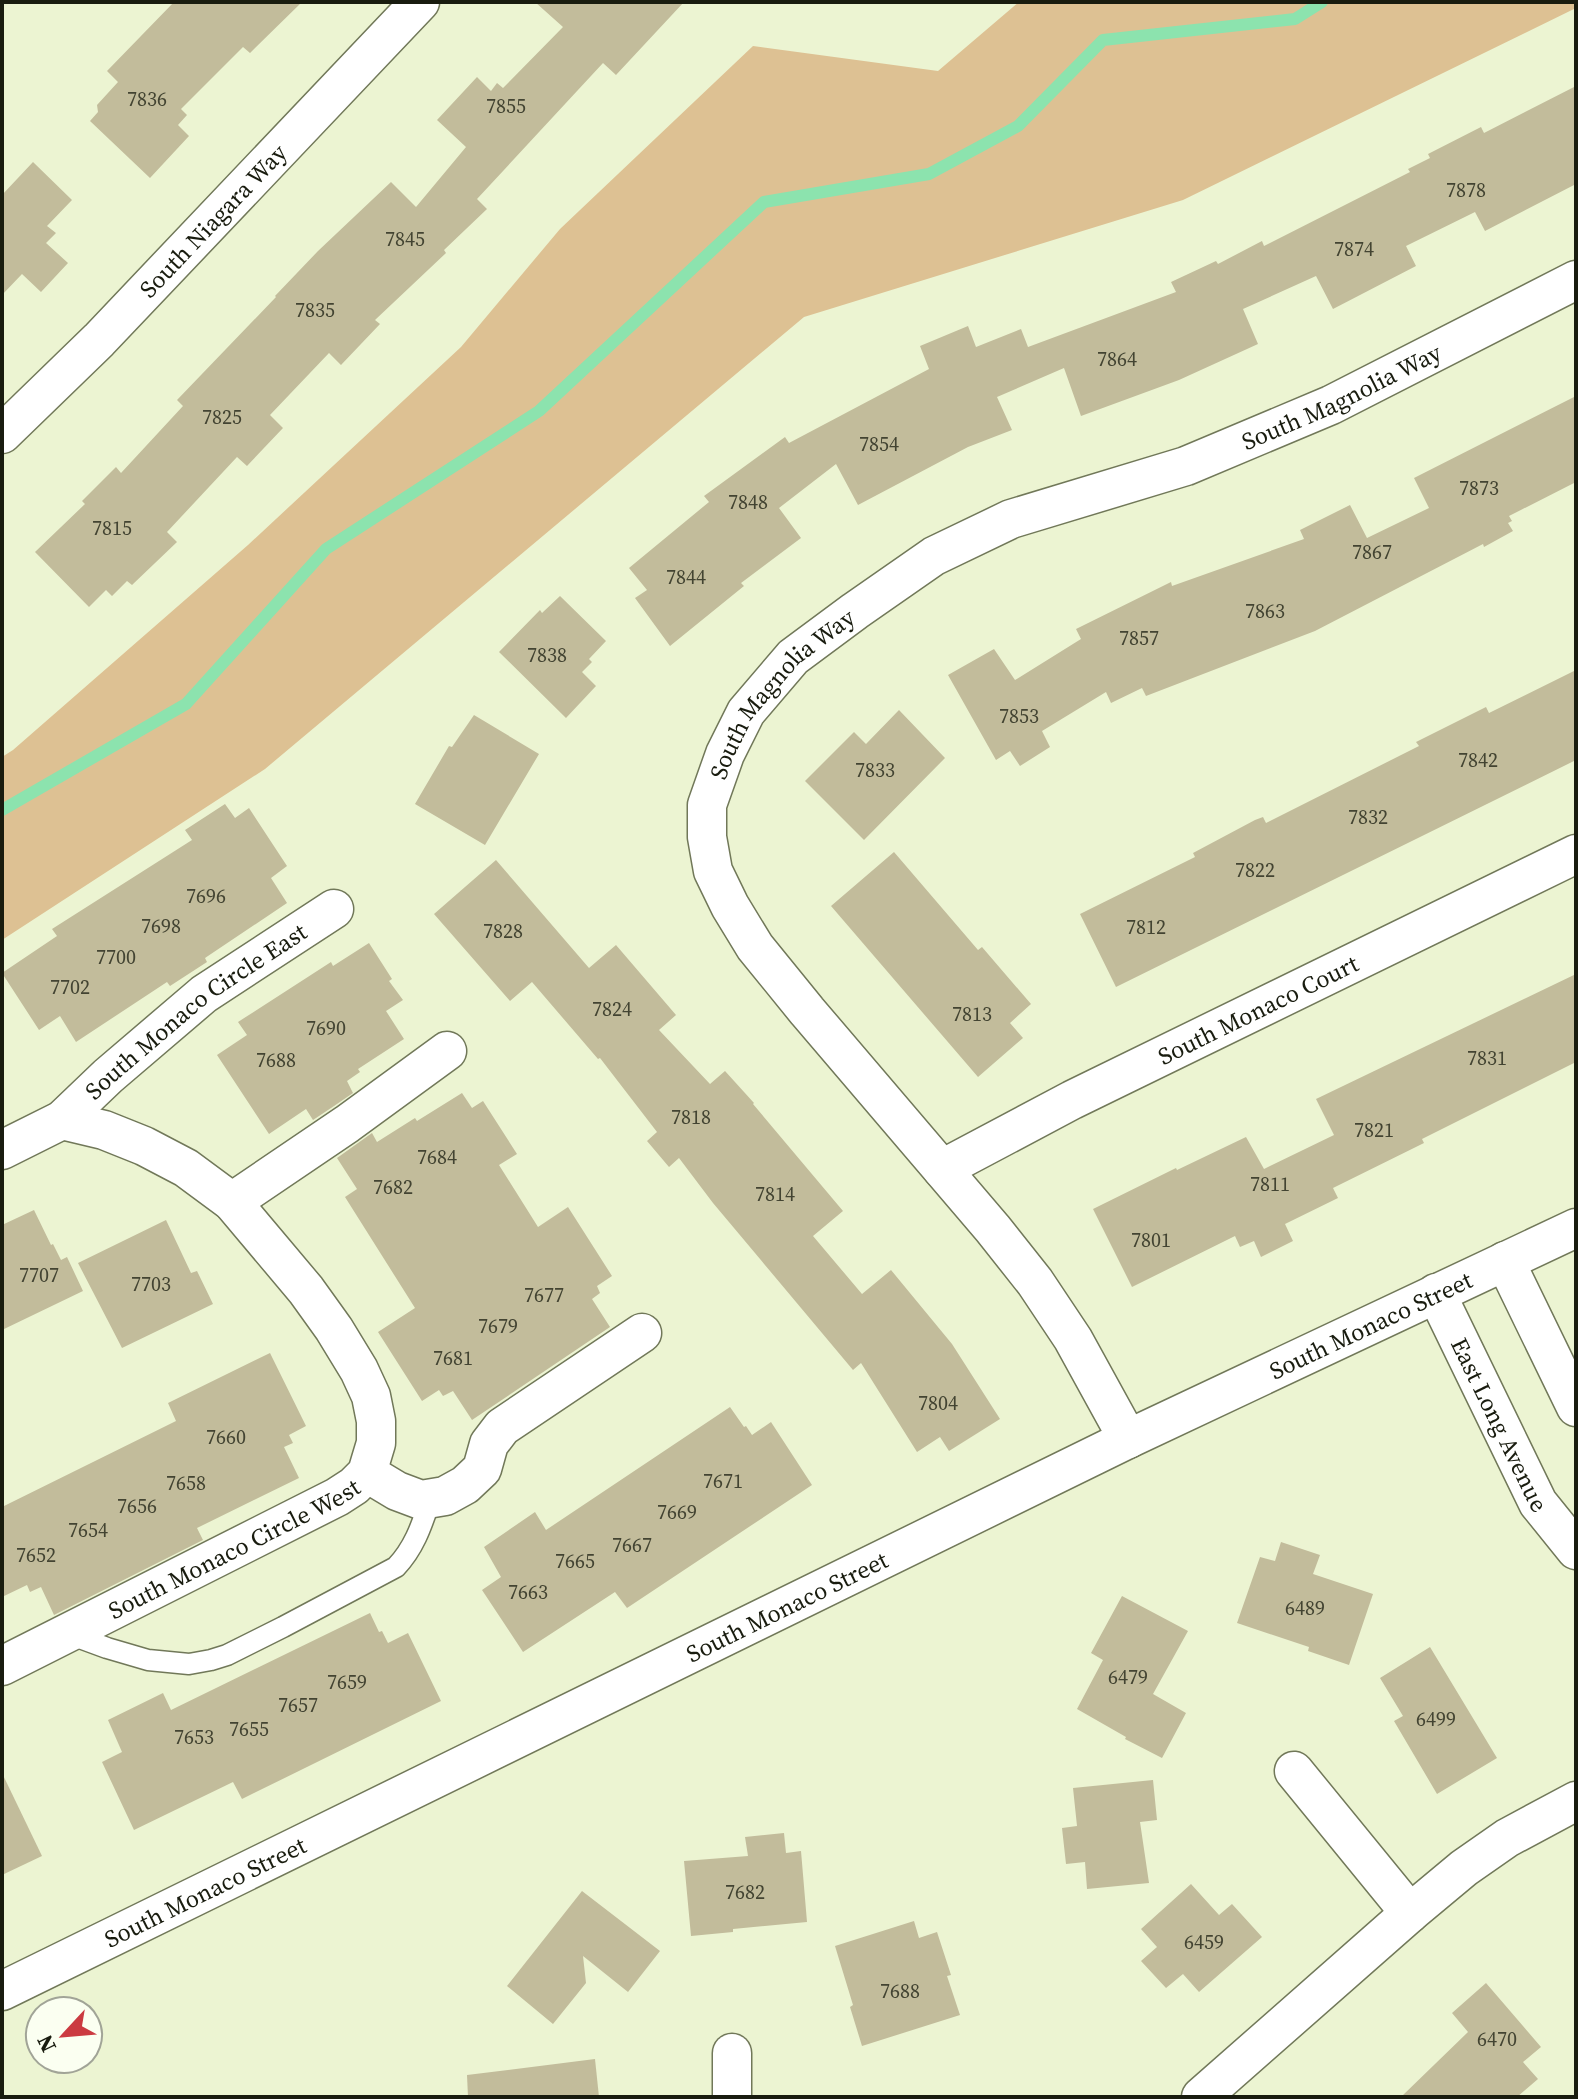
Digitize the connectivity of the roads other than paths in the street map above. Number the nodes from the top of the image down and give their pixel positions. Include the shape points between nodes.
1 (420, 2) edge
2 (1576, 280) edge
3 (9, 413) edge
4 (1576, 854) edge
5 (334, 909) dead end
6 (447, 1051) dead end
7 (62, 1120) junction
8 (2, 1150) edge
9 (942, 1169) junction
10 (232, 1202) junction
11 (1576, 1228) edge
12 (1505, 1261) junction
13 (1436, 1293) junction
14 (642, 1333) dead end
15 (1576, 1407) edge
16 (1128, 1439) junction
17 (367, 1473) junction
18 (431, 1498) junction
19 (1576, 1550) edge
20 (67, 1633) junction
21 (2, 1666) edge
22 (1294, 1771) dead end
23 (1576, 1801) edge
24 (1410, 1913) junction
25 (2, 1991) edge
26 (732, 2053) dead end
27 (732, 2097) edge
28 (1201, 2097) edge

1 - 3 street, South Niagara Way via 99,340
2 - 9 street, South Magnolia Way via 1331,405 1186,466 1011,519 934,556 793,657 746,712 707,805 713,871 755,947
4 - 9 street, South Monaco Court
5 - 7 street, South Monaco Circle East via 204,994
6 - 10 street
7 - 8 street, South Monaco Circle East
7 - 10 street, South Monaco Circle East via 144,1146
9 - 16 street, South Magnolia Way via 1035,1282
10 - 17 street, South Monaco Circle East via 306,1290 359,1370 376,1421
11 - 12 street, South Monaco Street
12 - 13 street, South Monaco Street
12 - 15 street
13 - 16 street, South Monaco Street
13 - 19 street, East Long Avenue via 1538,1503
14 - 18 street via 502,1427 489,1444 482,1469 465,1485
16 - 25 street, South Monaco Street
17 - 18 street, South Monaco Circle West via 397,1491
17 - 20 street, South Monaco Circle West via 337,1497
18 - 20 lane via 409,1554 396,1567 227,1655 189,1664 148,1660
20 - 21 street, South Monaco Circle West
22 - 24 street
23 - 24 street via 1507,1838
24 - 28 street
26 - 27 street

